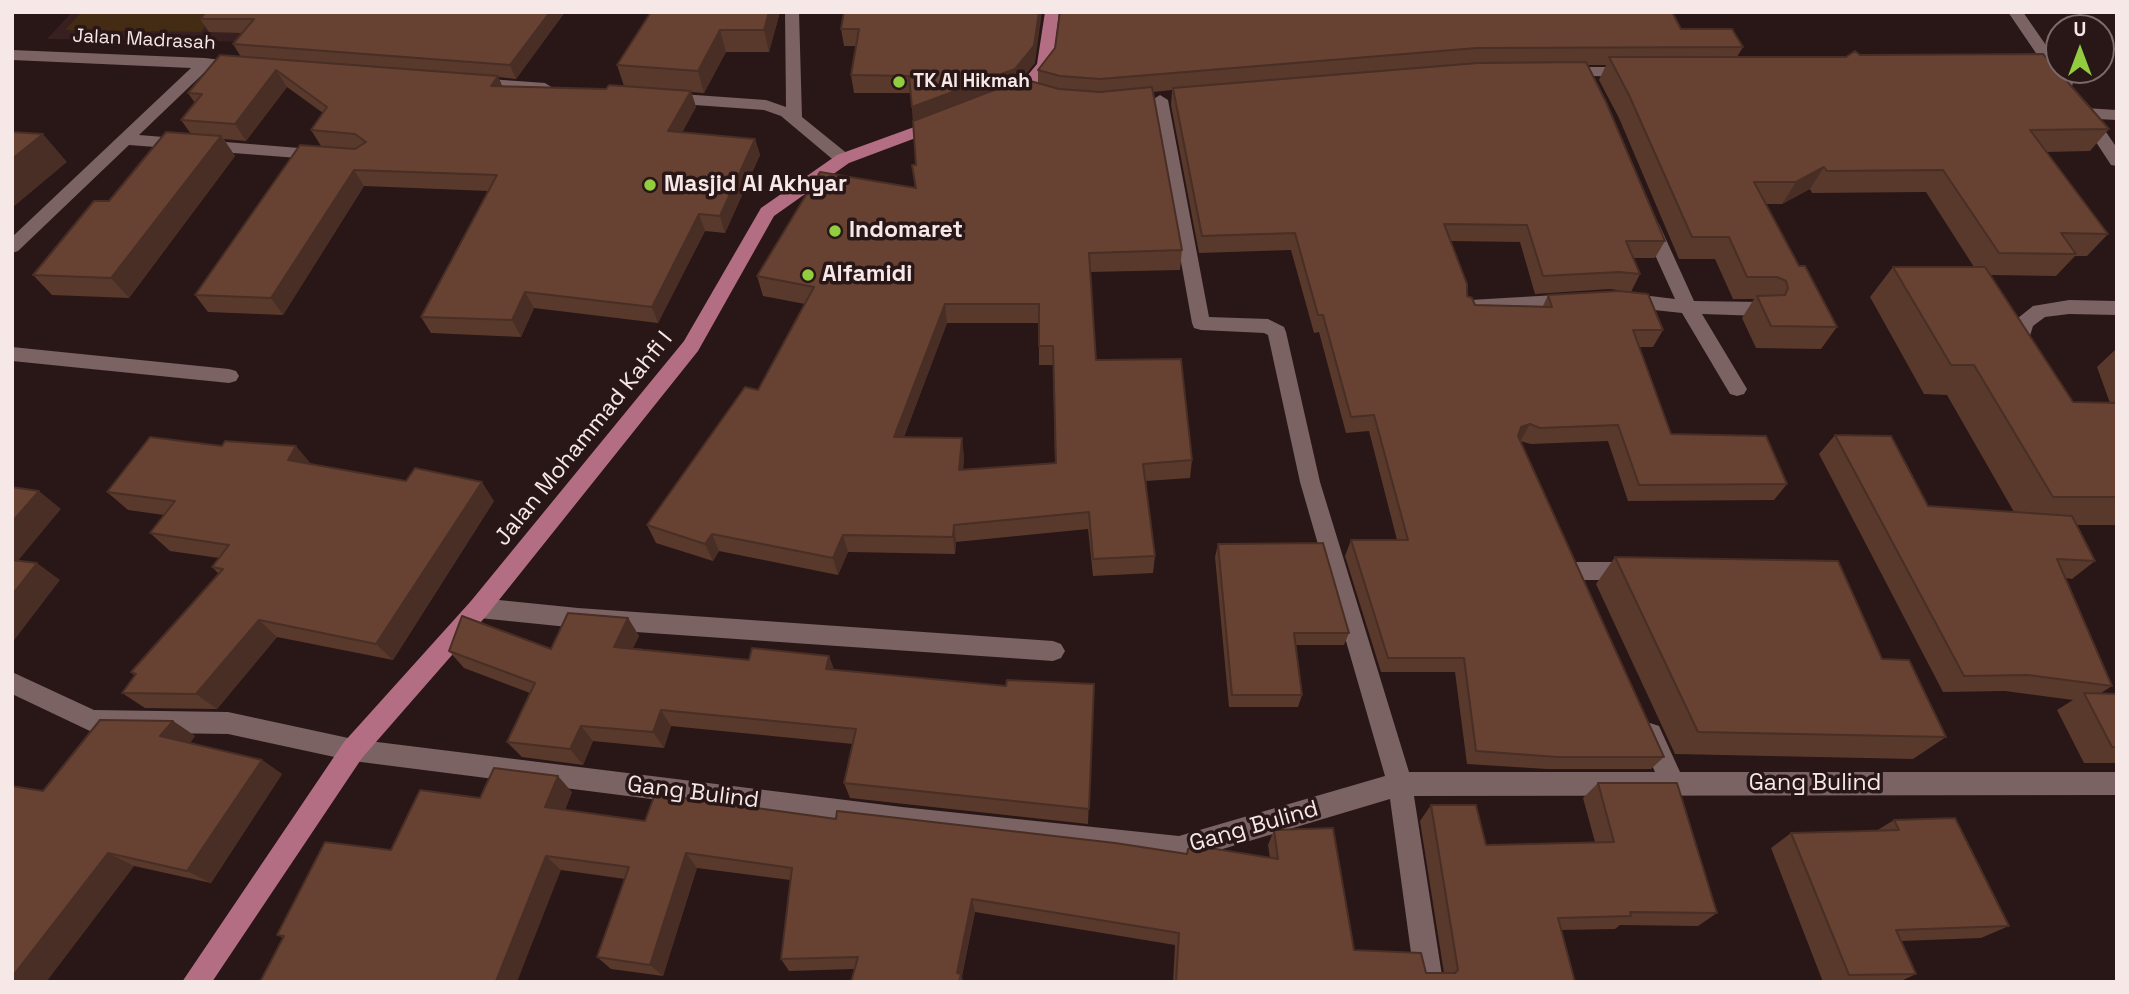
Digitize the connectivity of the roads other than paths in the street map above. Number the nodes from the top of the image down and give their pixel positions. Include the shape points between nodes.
1 (792, 12) edge
2 (1052, 12) edge
3 (2015, 12) edge
4 (12, 55) edge
5 (205, 63) junction
6 (259, 67) edge
7 (1584, 71) junction
8 (1542, 72) edge
9 (1649, 72) edge
10 (465, 82) edge
11 (561, 90) edge
12 (1596, 95) edge
13 (656, 97) edge
14 (1160, 99) dead end
15 (984, 106) edge
16 (2086, 114) junction
17 (2117, 115) edge
18 (958, 116) edge
19 (794, 118) junction
20 (124, 139) junction
21 (338, 156) edge
22 (842, 159) junction
23 (2117, 161) edge
24 (1644, 207) edge
25 (12, 247) edge
26 (1471, 307) edge
27 (1688, 307) junction
28 (2117, 308) edge
29 (1762, 309) edge
30 (12, 354) edge
31 (2035, 370) edge
32 (229, 376) dead end
33 (1737, 388) dead end
34 (1565, 547) edge
35 (1576, 571) junction
36 (1654, 571) edge
37 (1588, 596) edge
38 (479, 608) junction
39 (1053, 651) dead end
40 (12, 682) edge
41 (1639, 708) edge
42 (354, 750) junction
43 (1400, 783) junction
44 (1673, 783) junction
45 (2115, 784) edge
46 (196, 982) edge
47 (1429, 982) edge

1 - 19 street
2 - 15 main road via 1045,65 1029,93
3 - 16 street
4 - 5 street, Jalan Madrasah
5 - 6 street, Jalan Madrasah
5 - 20 street
7 - 8 street
7 - 9 street
7 - 12 street
10 - 11 street
13 - 19 street via 766,105
14 - 43 street via 1200,321 1276,328 1310,482
16 - 17 street
16 - 23 street
18 - 22 main road, Jalan Mohammad Kahfi I
19 - 22 street
20 - 21 street
20 - 25 street
22 - 38 main road, Jalan Mohammad Kahfi I via 767,212 691,346
24 - 27 street
26 - 27 street via 1603,299
27 - 29 street
27 - 33 street
28 - 31 street via 2040,311 2025,323 2021,336
30 - 32 street
34 - 35 street
35 - 36 street
35 - 37 street
38 - 39 street
38 - 42 main road, Jalan Mohammad Kahfi I
40 - 42 street, Gang Bulind via 92,721 228,723
41 - 44 street
42 - 43 street, Gang Bulind via 1179,849
42 - 46 main road, Jalan Mohammad Kahfi I
43 - 44 street, Gang Bulind
43 - 47 street
44 - 45 street, Gang Bulind

